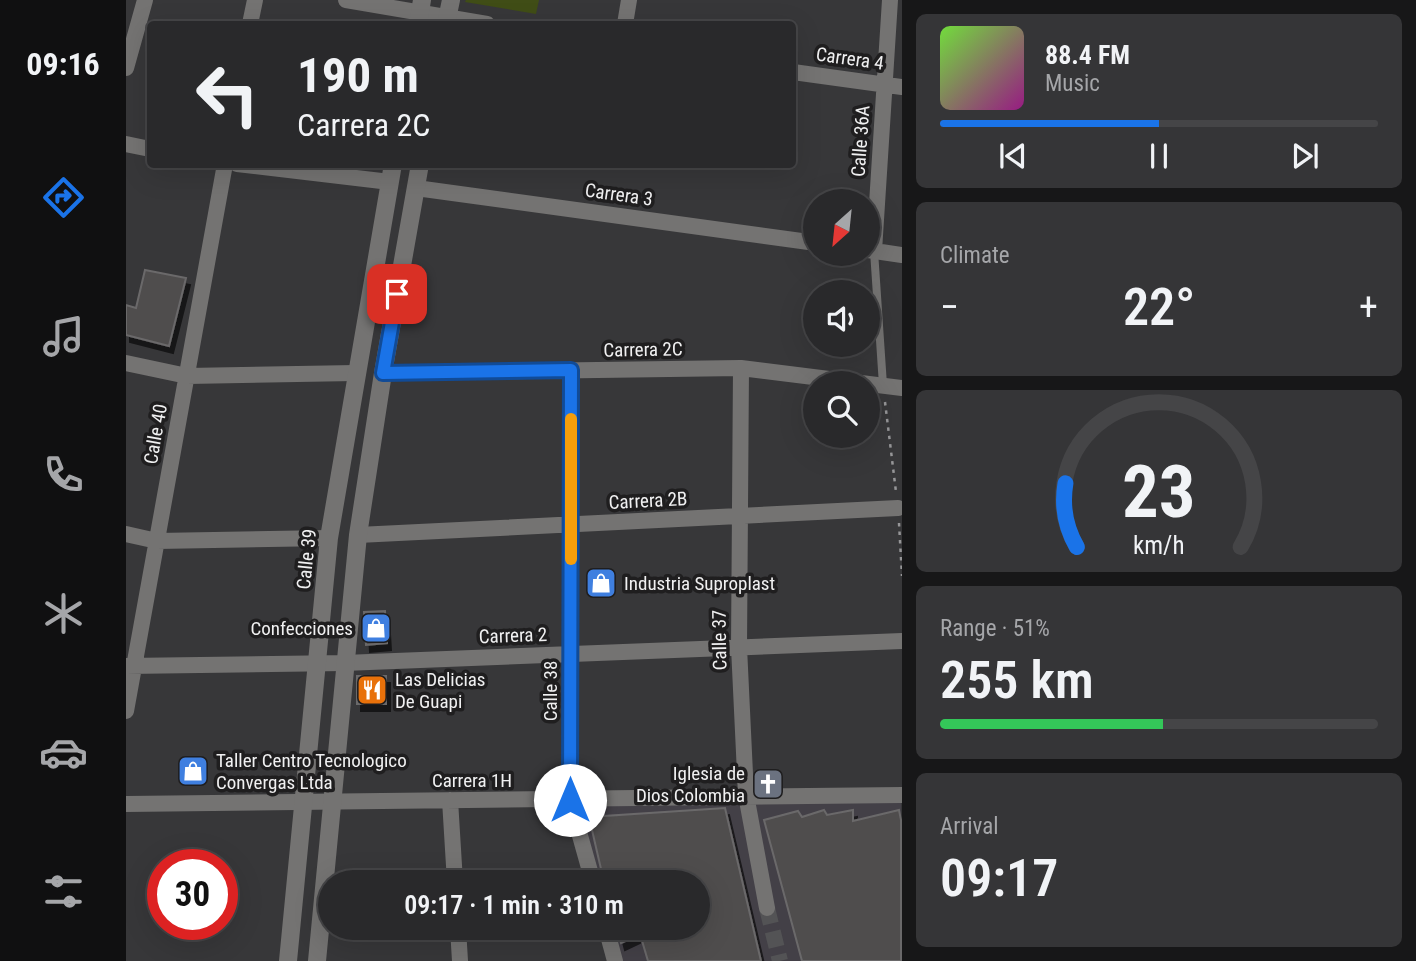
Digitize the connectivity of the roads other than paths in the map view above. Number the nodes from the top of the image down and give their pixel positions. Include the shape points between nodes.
1 (145, 0) edge
2 (255, 0) edge
3 (346, 0) edge
4 (629, 0) edge
5 (890, 0) edge
6 (420, 12) edge
7 (448, 14) edge
8 (251, 21) edge
9 (475, 21) edge
10 (626, 21) edge
11 (127, 63) edge
12 (796, 72) edge
13 (893, 86) edge
14 (126, 144) edge
15 (147, 148) edge
16 (224, 168) edge
17 (306, 168) edge
18 (419, 168) edge
19 (392, 173) edge
20 (416, 188) junction
21 (879, 189) edge
22 (803, 241) edge
23 (880, 251) edge
24 (901, 254) edge
25 (872, 266) edge
26 (126, 363) edge
27 (741, 368) junction
28 (571, 370) junction
29 (355, 373) junction
30 (383, 373) junction
31 (187, 376) junction
32 (883, 385) junction
33 (901, 388) edge
34 (898, 509) road end
35 (741, 516) junction
36 (571, 524) junction
37 (126, 534) edge
38 (358, 535) junction
39 (329, 538) junction
40 (157, 541) junction
41 (901, 641) edge
42 (739, 647) junction
43 (571, 654) junction
44 (344, 663) junction
45 (317, 664) junction
46 (130, 666) edge
47 (126, 711) edge
48 (746, 795) junction
49 (901, 795) edge
50 (450, 800) junction
51 (570, 800) junction
52 (304, 802) junction
53 (331, 802) junction
54 (126, 804) edge
55 (454, 870) edge
56 (590, 870) edge
57 (767, 908) tunnel mouth
58 (459, 940) edge
59 (609, 940) edge
60 (288, 961) edge
61 (317, 961) edge
62 (460, 961) edge
63 (615, 961) edge

1 - 11 street
2 - 8 street
3 - 6 street
4 - 10 street
5 - 13 street, Calle 36A
6 - 7 street
7 - 9 street
12 - 13 street, Carrera 4
13 - 21 street, Calle 36A
14 - 15 street
16 - 31 street, Calle 40
17 - 19 street
18 - 20 street
19 - 29 street, Calle 39
20 - 22 street, Carrera 3
20 - 30 street
23 - 24 street
25 - 32 lane, Calle 36A
26 - 31 street
27 - 28 street, Carrera 2C
27 - 32 street, Carrera 2C
27 - 35 street, Calle 37
28 - 30 street, Carrera 2C
28 - 36 street, Calle 38
29 - 31 street
29 - 39 street, Calle 39
30 - 38 street
31 - 40 street, Calle 40
32 - 33 street, Carrera 2C
34 - 35 street, Carrera 2B
35 - 36 street, Carrera 2B
35 - 42 street, Calle 37
36 - 38 street, Carrera 2B
36 - 43 street, Calle 38
37 - 40 street
38 - 44 street
39 - 40 street
39 - 45 street, Calle 39
40 - 46 street, Calle 40
41 - 42 street, Carrera 2
42 - 43 street, Carrera 2
42 - 48 street, Calle 37
43 - 44 street, Carrera 2
43 - 51 street, Calle 38
44 - 45 street, Carrera 2
44 - 53 street
45 - 46 street, Carrera 2
45 - 52 street, Calle 39
46 - 47 street, Calle 40
48 - 49 street, Carrera 1H
48 - 51 street, Carrera 1H
48 - 57 street, Calle 37
50 - 51 street, Carrera 1H
50 - 53 street, Carrera 1H
50 - 55 street
51 - 56 street, Calle 38
52 - 53 street, Carrera 1H
52 - 54 street, Carrera 1H
52 - 60 street, Calle 39
53 - 61 street
58 - 62 street
59 - 63 street

